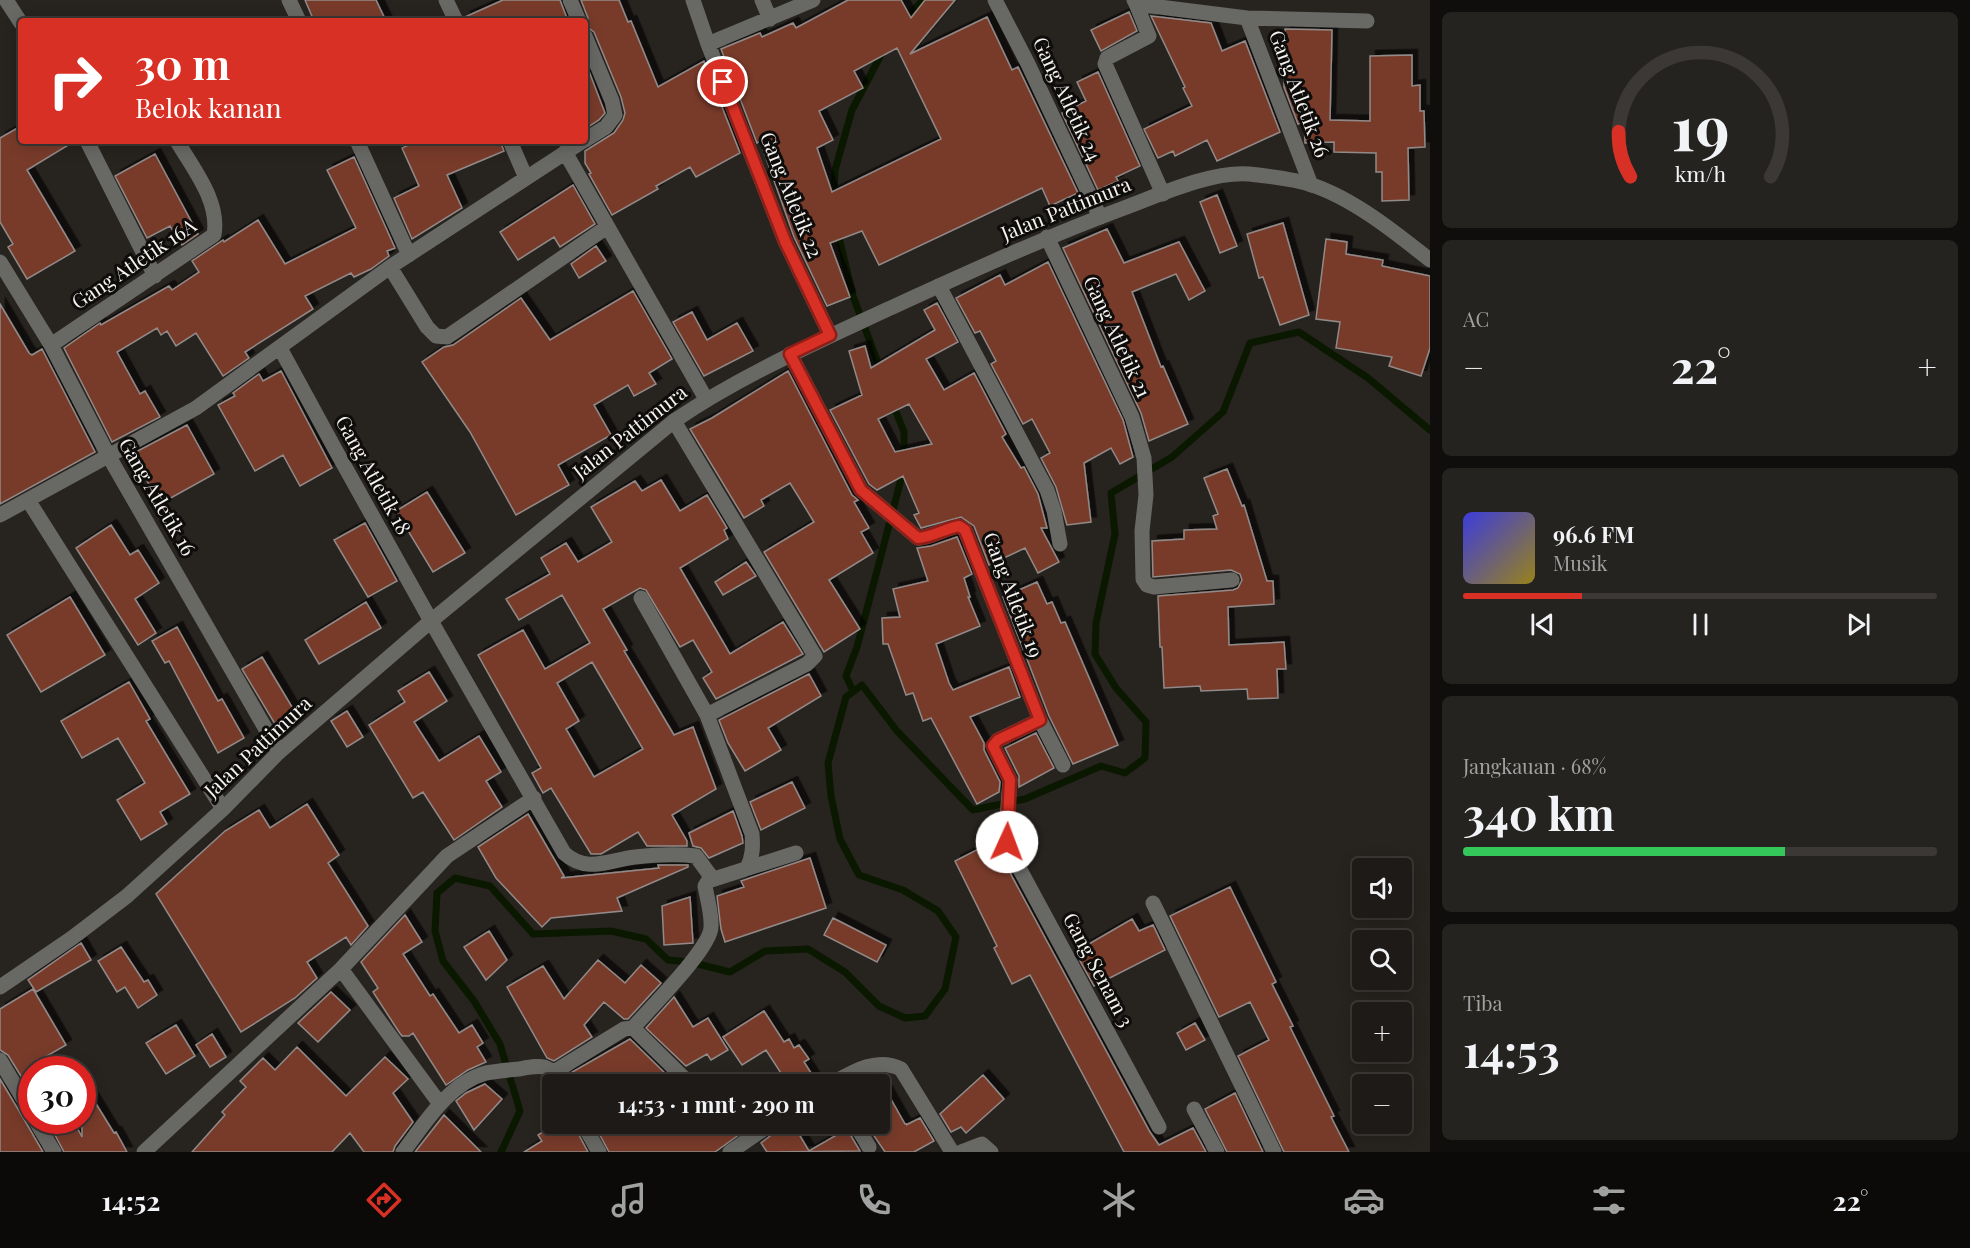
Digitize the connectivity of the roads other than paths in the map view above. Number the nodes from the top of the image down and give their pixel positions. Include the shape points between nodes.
1 (6, 0) edge
2 (289, 0) edge
3 (446, 0) edge
4 (570, 0) edge
5 (693, 0) edge
6 (762, 0) edge
7 (813, 0) edge
8 (995, 0) edge
9 (1135, 2) edge
10 (18, 18) edge
11 (298, 18) edge
12 (455, 18) edge
13 (578, 18) edge
14 (1247, 18) junction
15 (770, 19) junction
16 (1367, 21) dead end
17 (588, 43) edge
18 (708, 44) junction
19 (588, 138) edge
20 (89, 144) edge
21 (179, 144) edge
22 (358, 144) edge
23 (511, 144) edge
24 (578, 144) edge
25 (565, 152) junction
26 (526, 178) junction
27 (1311, 185) junction
28 (1163, 194) junction
29 (1100, 217) junction
30 (607, 227) junction
31 (1047, 237) junction
32 (409, 255) junction
33 (1430, 260) edge
34 (0, 262) edge
35 (390, 267) junction
36 (155, 276) junction
37 (939, 286) junction
38 (830, 335) junction
39 (51, 345) junction
40 (280, 348) junction
41 (790, 354) junction
42 (706, 399) junction
43 (674, 421) junction
44 (108, 455) junction
45 (28, 500) junction
46 (0, 515) edge
47 (1060, 544) dead end
48 (1232, 580) dead end
49 (641, 598) dead end
50 (431, 621) junction
51 (707, 716) junction
52 (1040, 720) junction
53 (279, 752) junction
54 (1063, 765) dead end
55 (534, 798) junction
56 (223, 809) junction
57 (796, 853) dead end
58 (747, 868) junction
59 (712, 878) junction
60 (1154, 903) dead end
61 (341, 969) junction
62 (0, 987) edge
63 (633, 1028) junction
64 (0, 1060) edge
65 (554, 1074) edge
66 (563, 1074) edge
67 (680, 1074) edge
68 (852, 1074) edge
69 (18, 1090) edge
70 (440, 1104) junction
71 (1194, 1109) dead end
72 (1159, 1127) dead end
73 (43, 1134) edge
74 (589, 1134) edge
75 (761, 1134) edge
76 (861, 1134) edge
77 (747, 1147) edge
78 (868, 1147) dead end
79 (54, 1152) edge
80 (144, 1152) edge
81 (403, 1152) edge
82 (599, 1152) edge
83 (730, 1152) edge
84 (952, 1152) edge
85 (961, 1152) edge
86 (992, 1152) edge
87 (1217, 1152) edge
88 (1274, 1152) edge

1 - 10 street
2 - 11 street
3 - 12 street
4 - 13 street
5 - 18 street, Gang Atletik 22
6 - 15 street
7 - 15 street
8 - 29 street, Gang Atletik 24
9 - 14 street, Gang Atletik 26
9 - 28 street via 1149,36 1107,58 1104,64
14 - 16 street, Gang Atletik 26
14 - 27 street, Gang Atletik 26
15 - 18 street
17 - 19 street via 615,115 606,127
18 - 38 street, Gang Atletik 22 via 785,241
20 - 36 street
21 - 36 street, Gang Atletik 16A via 210,199 216,222 214,235
22 - 32 street
23 - 26 street
24 - 25 street
25 - 26 street
25 - 30 street
26 - 32 street
27 - 28 street, Jalan Pattimura via 1249,174 1224,174
27 - 33 street, Jalan Pattimura via 1342,198
28 - 29 street, Jalan Pattimura
29 - 31 street, Jalan Pattimura
30 - 35 street via 447,338 436,336 427,327
30 - 42 street
31 - 37 street, Jalan Pattimura
31 - 48 street, Gang Atletik 21 via 1132,417 1144,458 1143,579 1147,585 1163,586
32 - 35 street
34 - 39 street, Gang Atletik 16
35 - 40 street
36 - 39 street, Gang Atletik 16A
37 - 38 street, Jalan Pattimura
37 - 47 street via 1047,490
38 - 41 street, Jalan Pattimura
39 - 44 street, Gang Atletik 16
40 - 44 street via 196,408
40 - 50 street, Gang Atletik 18
41 - 42 street, Jalan Pattimura
41 - 52 street, Gang Atletik 19 via 861,490 918,538 959,526 965,530
42 - 43 street, Jalan Pattimura
43 - 50 street, Jalan Pattimura
43 - 51 street via 815,656 807,664
44 - 45 street
44 - 53 street, Gang Atletik 16
45 - 46 street
45 - 56 street
49 - 51 street
50 - 53 street, Jalan Pattimura
50 - 55 street, Gang Atletik 18
51 - 58 street via 752,834 752,859
52 - 54 street, Gang Atletik 19
52 - 72 street, Gang Senam 3 via 994,743 1010,786 1007,842
53 - 56 street, Jalan Pattimura
55 - 59 street, Gang Atletik 18 via 564,853 577,863 594,865 680,854 696,856
55 - 61 street via 447,856
56 - 62 street, Jalan Pattimura via 119,903
57 - 58 street
58 - 59 street
59 - 63 street via 705,886 709,938
60 - 88 street
61 - 70 street
61 - 80 street
63 - 66 street via 624,1029
63 - 67 street
64 - 69 street
65 - 70 street via 546,1067 536,1066 485,1073
68 - 84 street via 868,1066 893,1065 901,1069
70 - 81 street
71 - 87 street
73 - 79 street
74 - 82 street
75 - 77 street
76 - 78 street
77 - 83 street
85 - 86 street via 982,1144

